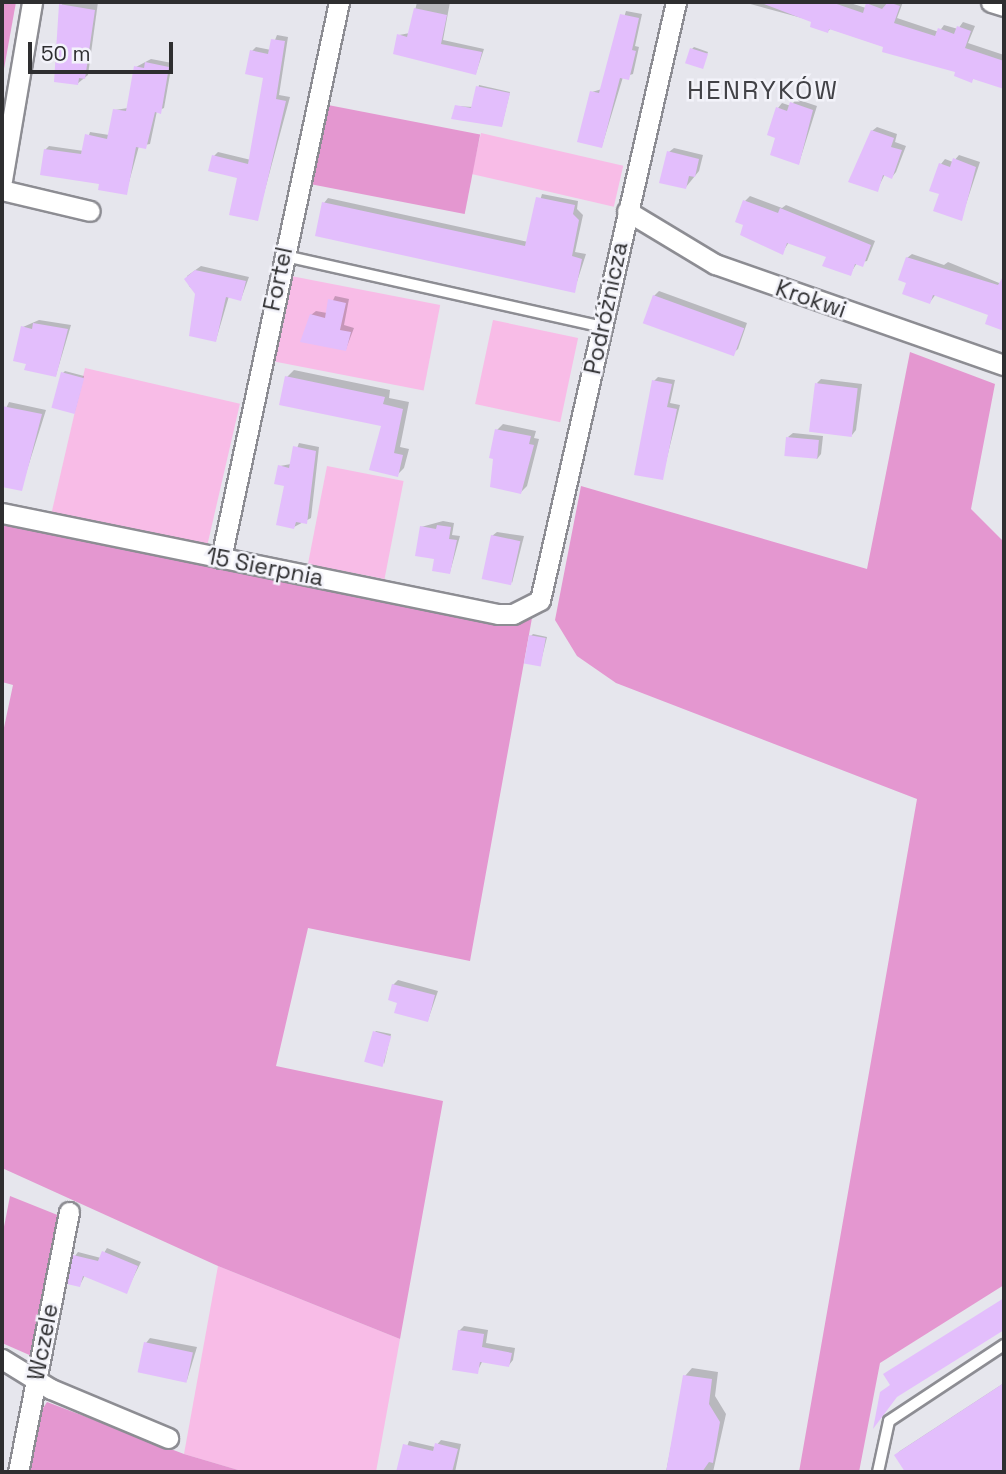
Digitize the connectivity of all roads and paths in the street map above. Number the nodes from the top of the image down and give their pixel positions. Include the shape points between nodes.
1 (32, 2) edge
2 (339, 2) edge
3 (676, 2) edge
4 (991, 2) edge
5 (1004, 6) edge
6 (2, 180) edge
7 (2, 190) edge
8 (90, 211) dead end
9 (627, 211) junction
10 (283, 255) junction
11 (602, 327) junction
12 (1004, 365) edge
13 (2, 513) edge
14 (221, 558) junction
15 (528, 608) joint
16 (69, 1212) dead end
17 (1004, 1345) edge
18 (2, 1359) edge
19 (35, 1380) junction
20 (168, 1438) dead end
21 (18, 1472) edge
22 (878, 1472) edge

1 - 6 street
2 - 10 street, Fortel
3 - 9 street, Podróżnicza
4 - 5 street
7 - 8 street
9 - 11 street, Podróżnicza
9 - 12 street, Krokwi via 715,264
10 - 11 lane
10 - 14 street, Fortel
11 - 15 street, Podróżnicza via 543,593
13 - 14 street, 15 Sierpnia
14 - 15 street, 15 Sierpnia via 498,614
16 - 19 street, Wczele
17 - 22 lane via 889,1421
18 - 19 street
19 - 20 street
19 - 21 street, Wczele

